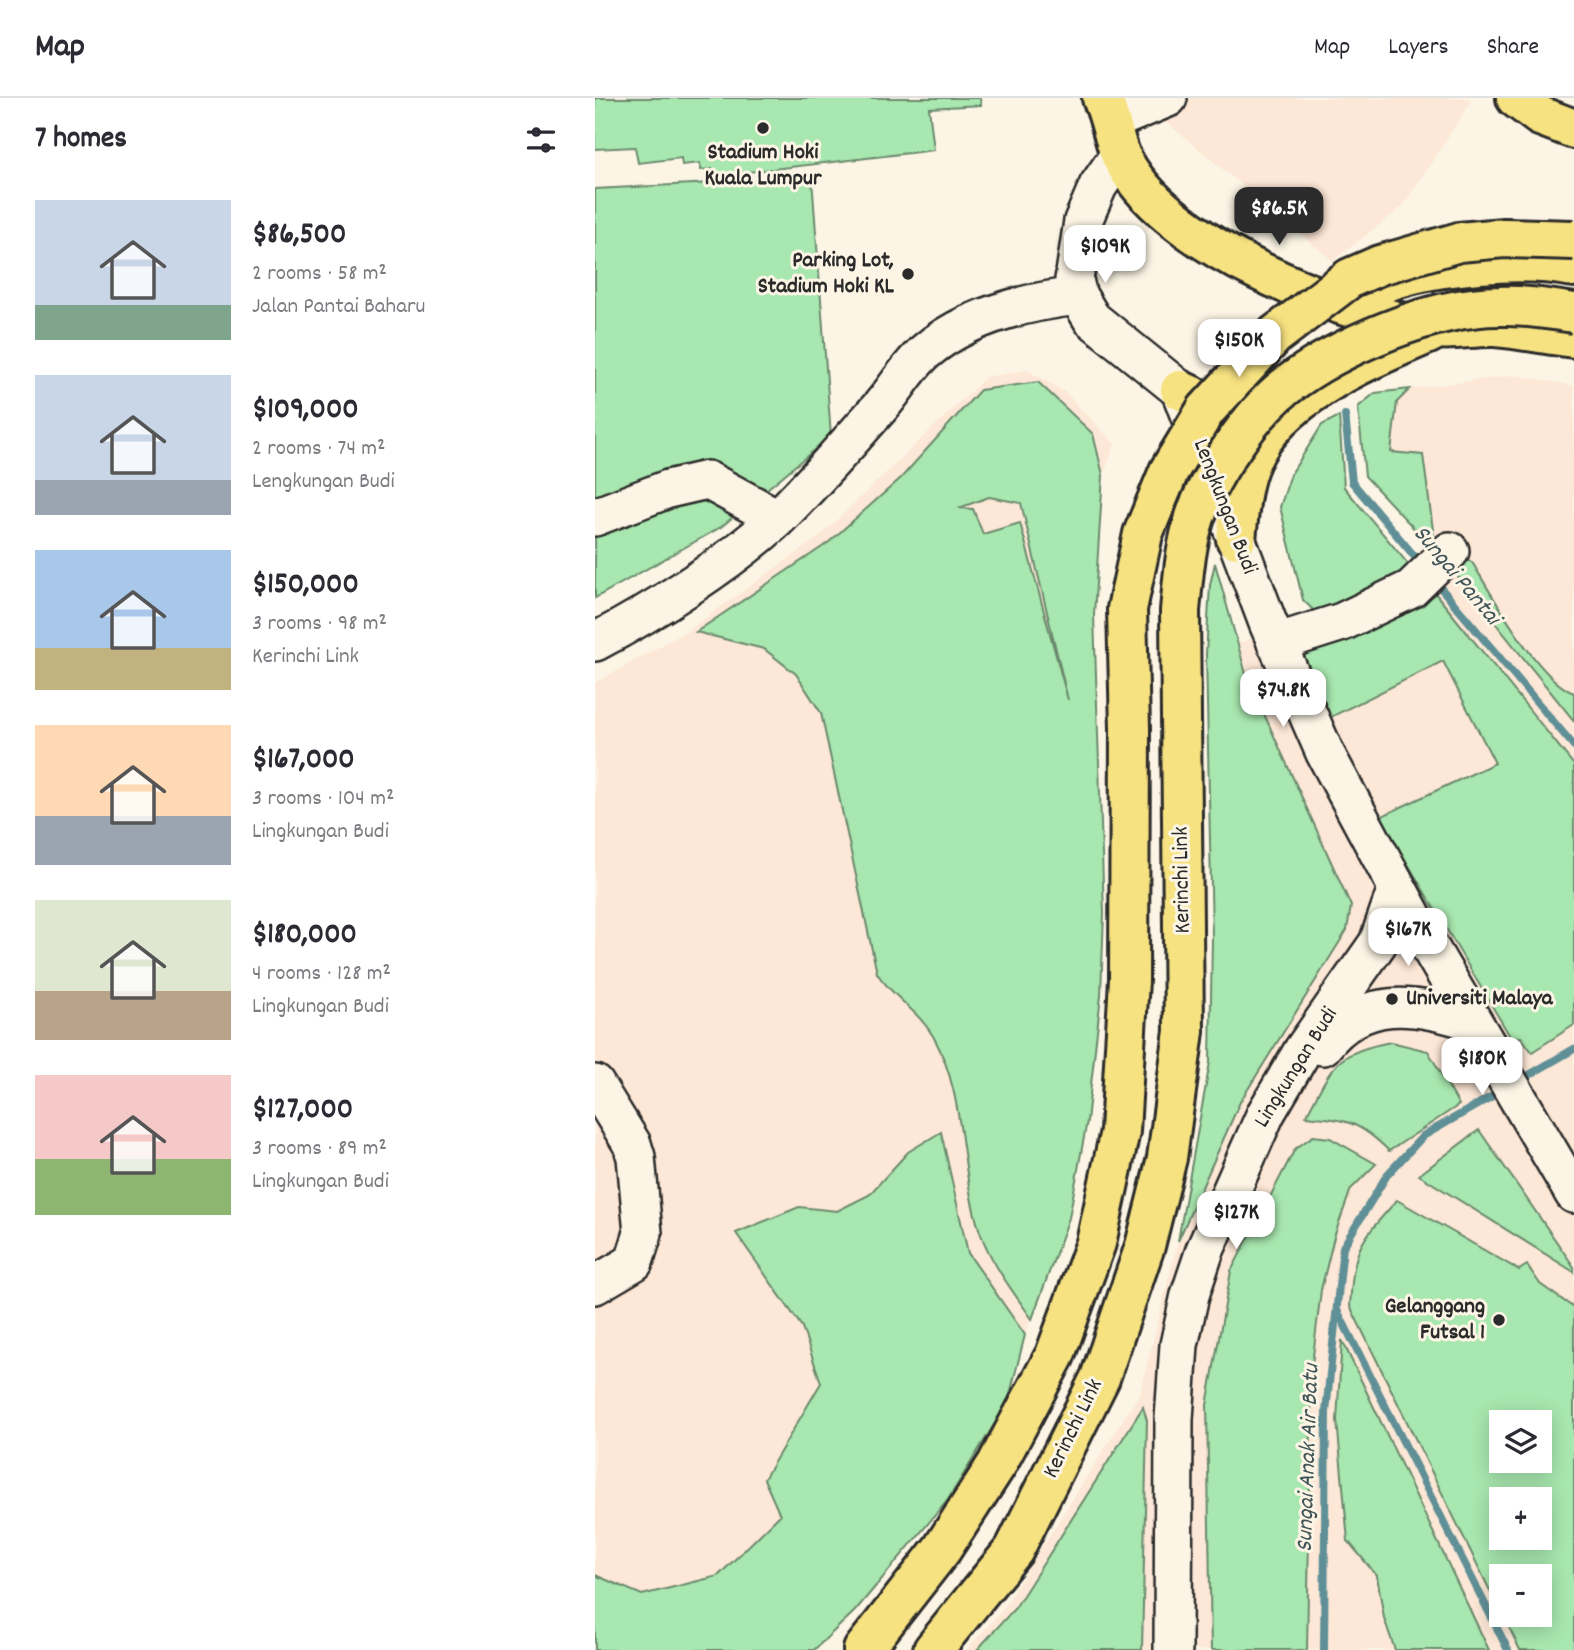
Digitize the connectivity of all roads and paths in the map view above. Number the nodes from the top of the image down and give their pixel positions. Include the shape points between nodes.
1 (1168, 98) edge
2 (1516, 98) edge
3 (1564, 98) edge
4 (1574, 105) edge
5 (1112, 124) edge
6 (1574, 129) edge
7 (1574, 240) edge
8 (1574, 267) edge
9 (1078, 296) junction
10 (1574, 313) edge
11 (1439, 329) junction
12 (1275, 335) junction
13 (1574, 338) edge
14 (1180, 390) junction
15 (1291, 407) junction
16 (595, 517) edge
17 (777, 518) junction
18 (1236, 539) junction
19 (1450, 551) dead end
20 (595, 642) edge
21 (1276, 643) junction
22 (1397, 888) junction
23 (1478, 1033) junction
24 (595, 1084) edge
25 (1568, 1167) edge
26 (595, 1284) edge
27 (863, 1650) edge
28 (933, 1650) edge
29 (1173, 1650) edge
30 (1191, 1650) edge

1 - 5 street
2 - 6 main road via 1540,116
3 - 4 main road
5 - 9 street via 1098,186 1083,221 1074,280
5 - 11 main road via 1143,187 1189,231 1272,277 1356,311
7 - 12 main road, bridge via 1459,242 1401,258 1350,278
8 - 12 main road, bridge via 1473,265 1403,276
9 - 14 street via 1092,319
9 - 17 street via 1002,311 973,322 925,352
10 - 28 main road, Kerinchi Link, bridge via 1498,306 1418,318 1333,357 1285,387 1254,417 1232,447 1196,515 1184,564 1180,611 1184,1031 1167,1158 1145,1246 1100,1378 1014,1550
11 - 13 main road via 1495,327
11 - 15 main road via 1332,380
12 - 27 main road, bridge via 1206,410 1170,471 1143,534 1127,609 1129,980 1120,1130 1096,1243 1055,1355 997,1464 942,1549
14 - 15 main road via 1215,407
14 - 18 street, Lengkungan Budi
15 - 18 main road via 1251,459 1240,495
16 - 17 street via 668,489 707,480
17 - 20 street via 739,550
18 - 21 street, Lengkungan Budi
19 - 21 street via 1411,589 1342,622
21 - 22 street, Lengkungan Budi via 1325,753
22 - 23 street
22 - 29 street, Lingkungan Budi via 1378,943 1266,1113 1205,1250 1191,1295 1179,1345 1174,1419
23 - 25 street via 1528,1119
23 - 30 street, Lingkungan Budi via 1440,1011 1401,1006 1354,1016 1317,1054 1241,1209 1225,1245 1199,1354
24 - 26 street via 632,1144 643,1233 634,1262

